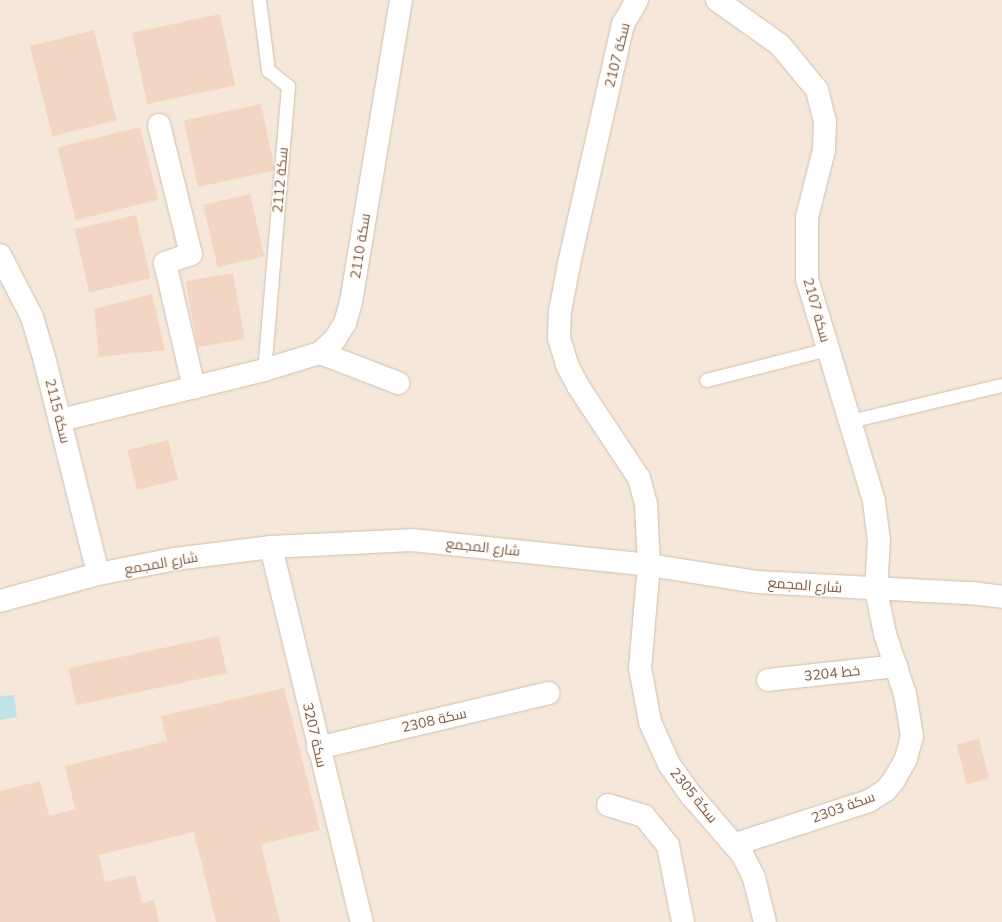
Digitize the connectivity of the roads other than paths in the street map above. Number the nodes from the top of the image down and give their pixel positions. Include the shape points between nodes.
1 (259, 0) edge
2 (401, 0) edge
3 (637, 0) edge
4 (717, 0) edge
5 (159, 125) dead end
6 (0, 255) edge
7 (828, 349) junction
8 (320, 353) junction
9 (264, 370) junction
10 (706, 380) dead end
11 (398, 383) dead end
12 (1001, 385) edge
13 (194, 388) junction
14 (61, 420) junction
15 (850, 421) junction
16 (271, 547) junction
17 (649, 565) junction
18 (98, 574) junction
19 (1002, 589) edge
20 (876, 590) junction
21 (971, 592) junction
22 (1002, 597) edge
23 (0, 601) edge
24 (896, 666) junction
25 (768, 680) dead end
26 (549, 693) dead end
27 (318, 748) junction
28 (608, 805) dead end
29 (736, 844) junction
30 (362, 922) edge
31 (683, 922) edge
32 (765, 922) edge

1 - 9 lane, سكة 2112 via 268,70 288,86
2 - 8 street, سكة 2110 via 351,302 345,323 335,339
3 - 17 street, سكة 2107 via 621,31 569,264 560,311 559,338 567,365 578,386 639,478 646,504
4 - 7 street, سكة 2107 via 780,45 817,90 825,121 824,150 807,217 805,247 807,279
5 - 13 street via 191,254 165,263
6 - 14 street, سكة 2115 via 32,317
7 - 10 lane
7 - 15 street, سكة 2107
8 - 9 street, سكة 2110
8 - 11 street
9 - 13 street, سكة 2110
12 - 15 lane
13 - 14 street, سكة 2110
14 - 18 street, سكة 2115
15 - 20 street, سكة 2107 via 874,501 878,539
16 - 17 street, شارع المجمع via 412,540
16 - 18 street, شارع المجمع via 175,559
16 - 27 street, سكة 3207
17 - 20 street, شارع المجمع via 758,582
17 - 29 street, سكة 2305 via 640,668 650,722 669,764
18 - 23 street, شارع المجمع
19 - 21 street, شارع المجمع
20 - 21 street, شارع المجمع
20 - 24 street, سكة 2303 via 885,634
21 - 22 street, شارع المجمع
24 - 25 street, 3204 خط
24 - 29 street, سكة 2303 via 905,694 912,736 906,759 886,790 869,801
26 - 27 street, سكة 2308
27 - 30 street, سكة 3207
28 - 31 street via 644,816 668,846
29 - 32 street, سكة 2305 via 754,878

